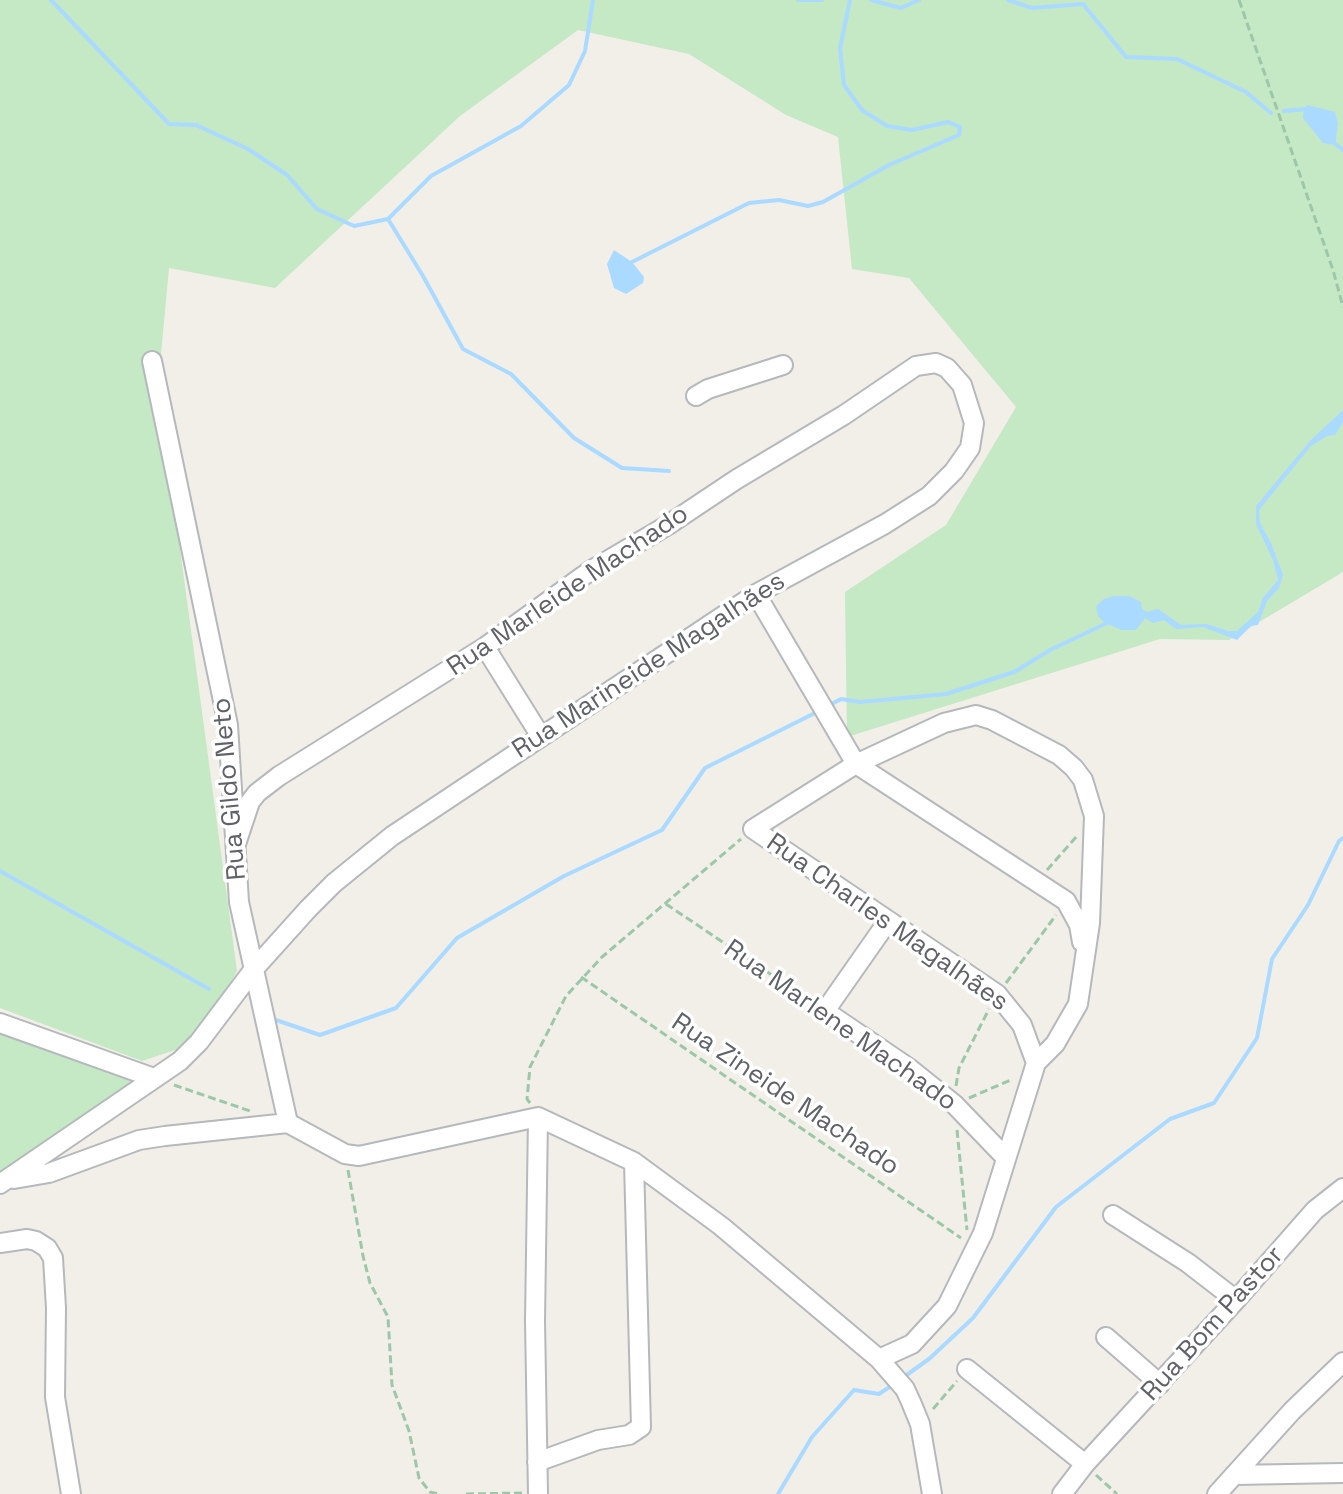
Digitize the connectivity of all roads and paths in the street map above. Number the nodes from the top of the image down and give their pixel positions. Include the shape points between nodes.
1 (1239, 0) edge
2 (1343, 307) edge
3 (152, 361) dead end
4 (927, 363) joint
5 (783, 365) dead end
6 (696, 396) dead end
7 (756, 594) junction
8 (485, 647) junction
9 (540, 735) junction
10 (856, 764) junction
11 (1094, 816) junction
12 (753, 829) junction
13 (236, 844) junction
14 (1037, 881) junction
15 (1066, 901) junction
16 (665, 903) junction
17 (888, 921) junction
18 (1085, 961) junction
19 (254, 969) junction
20 (581, 977) junction
21 (997, 994) junction
22 (825, 1011) junction
23 (0, 1023) edge
24 (1036, 1063) junction
25 (154, 1078) junction
26 (954, 1104) junction
27 (258, 1113) dead end
28 (538, 1117) junction
29 (288, 1123) junction
30 (345, 1154) junction
31 (1006, 1158) junction
32 (634, 1162) junction
33 (4, 1182) edge
34 (1343, 1188) edge
35 (1113, 1215) dead end
36 (0, 1243) edge
37 (1236, 1300) junction
38 (1106, 1337) dead end
39 (879, 1359) junction
40 (1343, 1362) edge
41 (967, 1369) joint
42 (1160, 1384) junction
43 (920, 1424) junction
44 (537, 1462) junction
45 (1085, 1464) junction
46 (1343, 1473) edge
47 (1234, 1475) junction
48 (538, 1493) edge
49 (71, 1494) edge
50 (438, 1494) edge
51 (466, 1494) edge
52 (932, 1494) edge
53 (1062, 1494) edge
54 (1117, 1494) edge
55 (1217, 1494) edge

1 - 2 path
3 - 13 street, Rua Gildo Neto via 228,725
4 - 7 street, Rua Marineide Magalhães via 947,368 969,401 974,423 970,448 954,471 929,496 885,524
4 - 8 street, Rua Marleide Machado via 590,571
5 - 6 street
7 - 9 street, Rua Marineide Magalhães
7 - 10 street
8 - 9 street
8 - 13 street, Rua Marleide Machado via 257,793
9 - 19 street, Rua Marineide Magalhães via 364,857
10 - 11 street via 944,723 976,715 1059,755 1083,780
10 - 12 street
10 - 14 street
11 - 14 path
11 - 18 street
12 - 16 path
12 - 17 street, Rua Charles Magalhães
13 - 19 street, Rua Gildo Neto via 239,902
14 - 15 street
15 - 18 street via 1079,925
15 - 21 path
16 - 20 path
16 - 22 path, Rua Marlene Machado
17 - 21 street, Rua Charles Magalhães
17 - 22 street
18 - 24 street via 1078,1004 1055,1044
19 - 25 street, Rua Marineide Magalhães via 199,1042
19 - 29 street, Rua Gildo Neto
20 - 26 path, Rua Zineide Machado via 968,1243
20 - 28 path via 530,1067 527,1099
21 - 24 street, Rua Charles Magalhães via 1022,1025
21 - 26 path via 959,1068
22 - 26 street, Rua Marlene Machado
23 - 25 street
24 - 26 path via 1010,1081
24 - 31 street
25 - 27 path
25 - 33 street, Rua Marineide Magalhães
26 - 31 street, Rua Marlene Machado
28 - 30 street via 359,1156
28 - 32 street
28 - 44 street
29 - 30 street
29 - 33 street via 139,1140 49,1173
30 - 50 path via 370,1283 388,1317 392,1385 419,1478
31 - 39 street via 983,1233 947,1306 912,1344
32 - 39 street via 721,1226
32 - 44 street via 641,1427
34 - 37 street, Rua Bom Pastor via 1315,1210
35 - 37 street
36 - 49 street via 36,1241 53,1258 55,1397
37 - 42 street, Rua Bom Pastor
38 - 42 street
39 - 43 street via 900,1383
40 - 47 street
41 - 43 path
41 - 45 street
42 - 45 street, Rua Bom Pastor
43 - 52 street
44 - 48 street
45 - 53 street, Rua Bom Pastor
45 - 54 path
46 - 47 street
47 - 55 street
48 - 51 path

